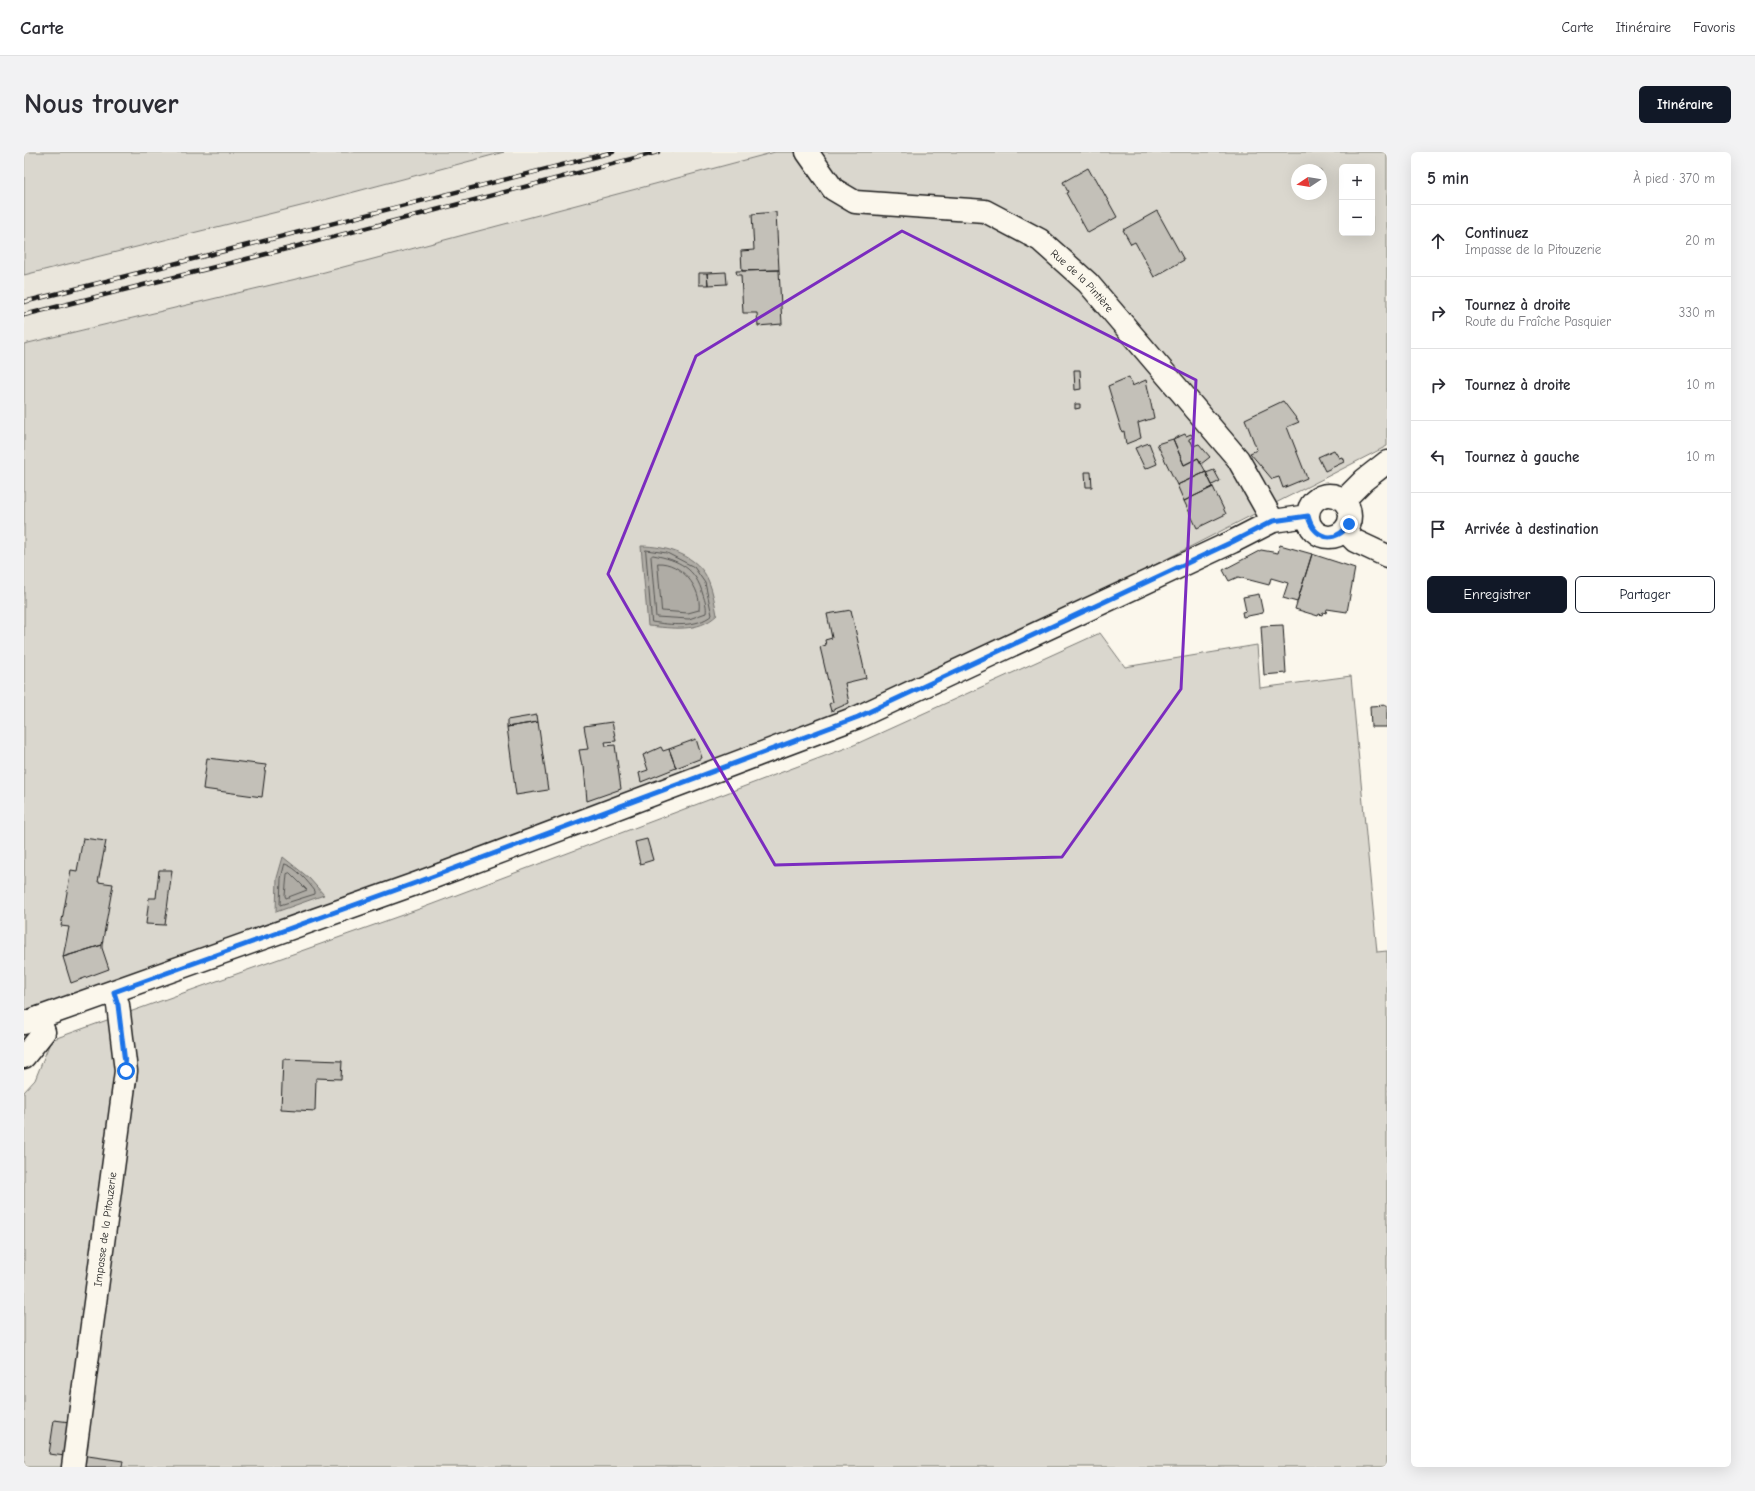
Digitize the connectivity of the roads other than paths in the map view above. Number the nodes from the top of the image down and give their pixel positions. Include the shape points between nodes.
1 (811, 158) edge
2 (1387, 462) edge
3 (1344, 500) junction
4 (1308, 516) junction
5 (1273, 521) junction
6 (1345, 531) junction
7 (1387, 556) edge
8 (114, 992) junction
9 (32, 1021) edge
10 (24, 1057) edge
11 (73, 1467) edge

1 - 5 main road, Rue de la Pintière via 833,189 855,202 985,211 1040,240 1088,283 1238,459
2 - 3 main road
3 - 4 main road via 1336,495 1326,494 1316,498 1310,506
3 - 6 main road via 1351,515
4 - 5 main road
4 - 6 main road via 1310,526 1326,537 1336,536
5 - 8 main road via 858,717 418,882
6 - 7 main road via 1355,541
8 - 9 main road
8 - 11 main road, Impasse de la Pitouzerie via 118,1005 126,1071
9 - 10 main road via 44,1032

